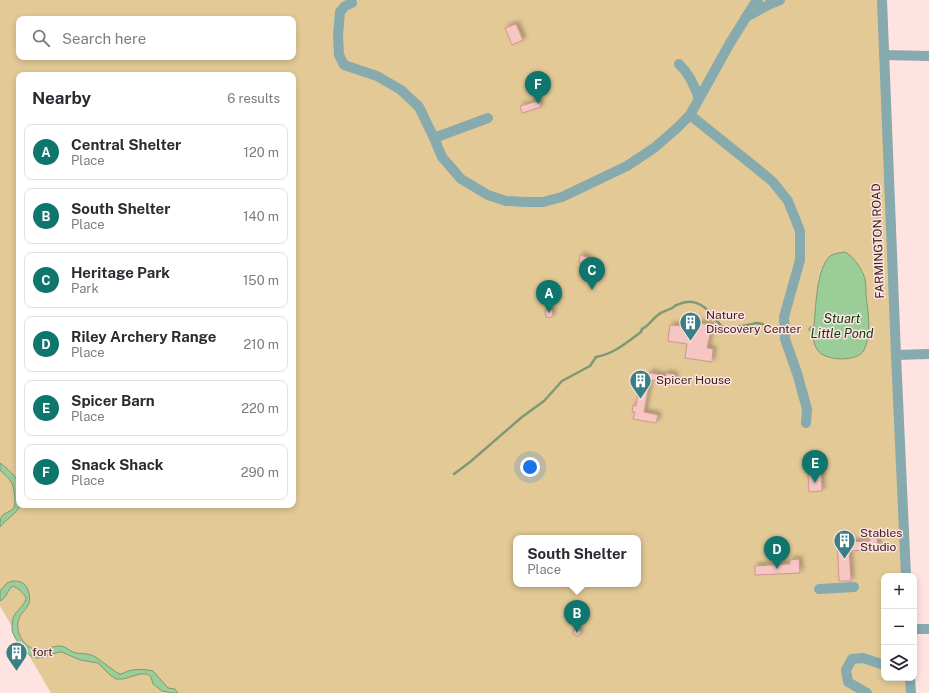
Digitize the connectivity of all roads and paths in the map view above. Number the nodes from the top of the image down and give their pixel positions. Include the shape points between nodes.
1 (758, 0) edge
2 (780, 0) edge
3 (882, 0) edge
4 (352, 3) dead end
5 (746, 17) junction
6 (884, 56) junction
7 (929, 56) edge
8 (679, 64) dead end
9 (699, 98) junction
10 (690, 115) junction
11 (488, 118) dead end
12 (434, 138) junction
13 (929, 354) edge
14 (896, 355) junction
15 (806, 424) dead end
16 (906, 573) edge
17 (854, 587) dead end
18 (819, 589) dead end
19 (917, 629) edge
20 (929, 629) edge
21 (881, 664) edge
22 (910, 681) edge
23 (867, 693) edge
24 (911, 693) edge

1 - 5 street
2 - 5 street
3 - 6 street, FARMINGTON ROAD
4 - 12 street via 340,12 339,55 344,64 377,76 400,90 419,107
5 - 9 street
6 - 7 street
6 - 14 street, FARMINGTON ROAD
8 - 9 street via 687,71
9 - 10 street
10 - 12 street via 654,148 627,166 562,197 543,202 506,201 488,195 461,179 442,157
10 - 15 street via 773,182 788,201 800,231 800,260 784,318 785,339 807,409
11 - 12 street
13 - 14 street
14 - 16 street, FARMINGTON ROAD
17 - 18 street
19 - 20 street
21 - 23 street via 863,658 852,659 846,670 848,682
22 - 24 street

